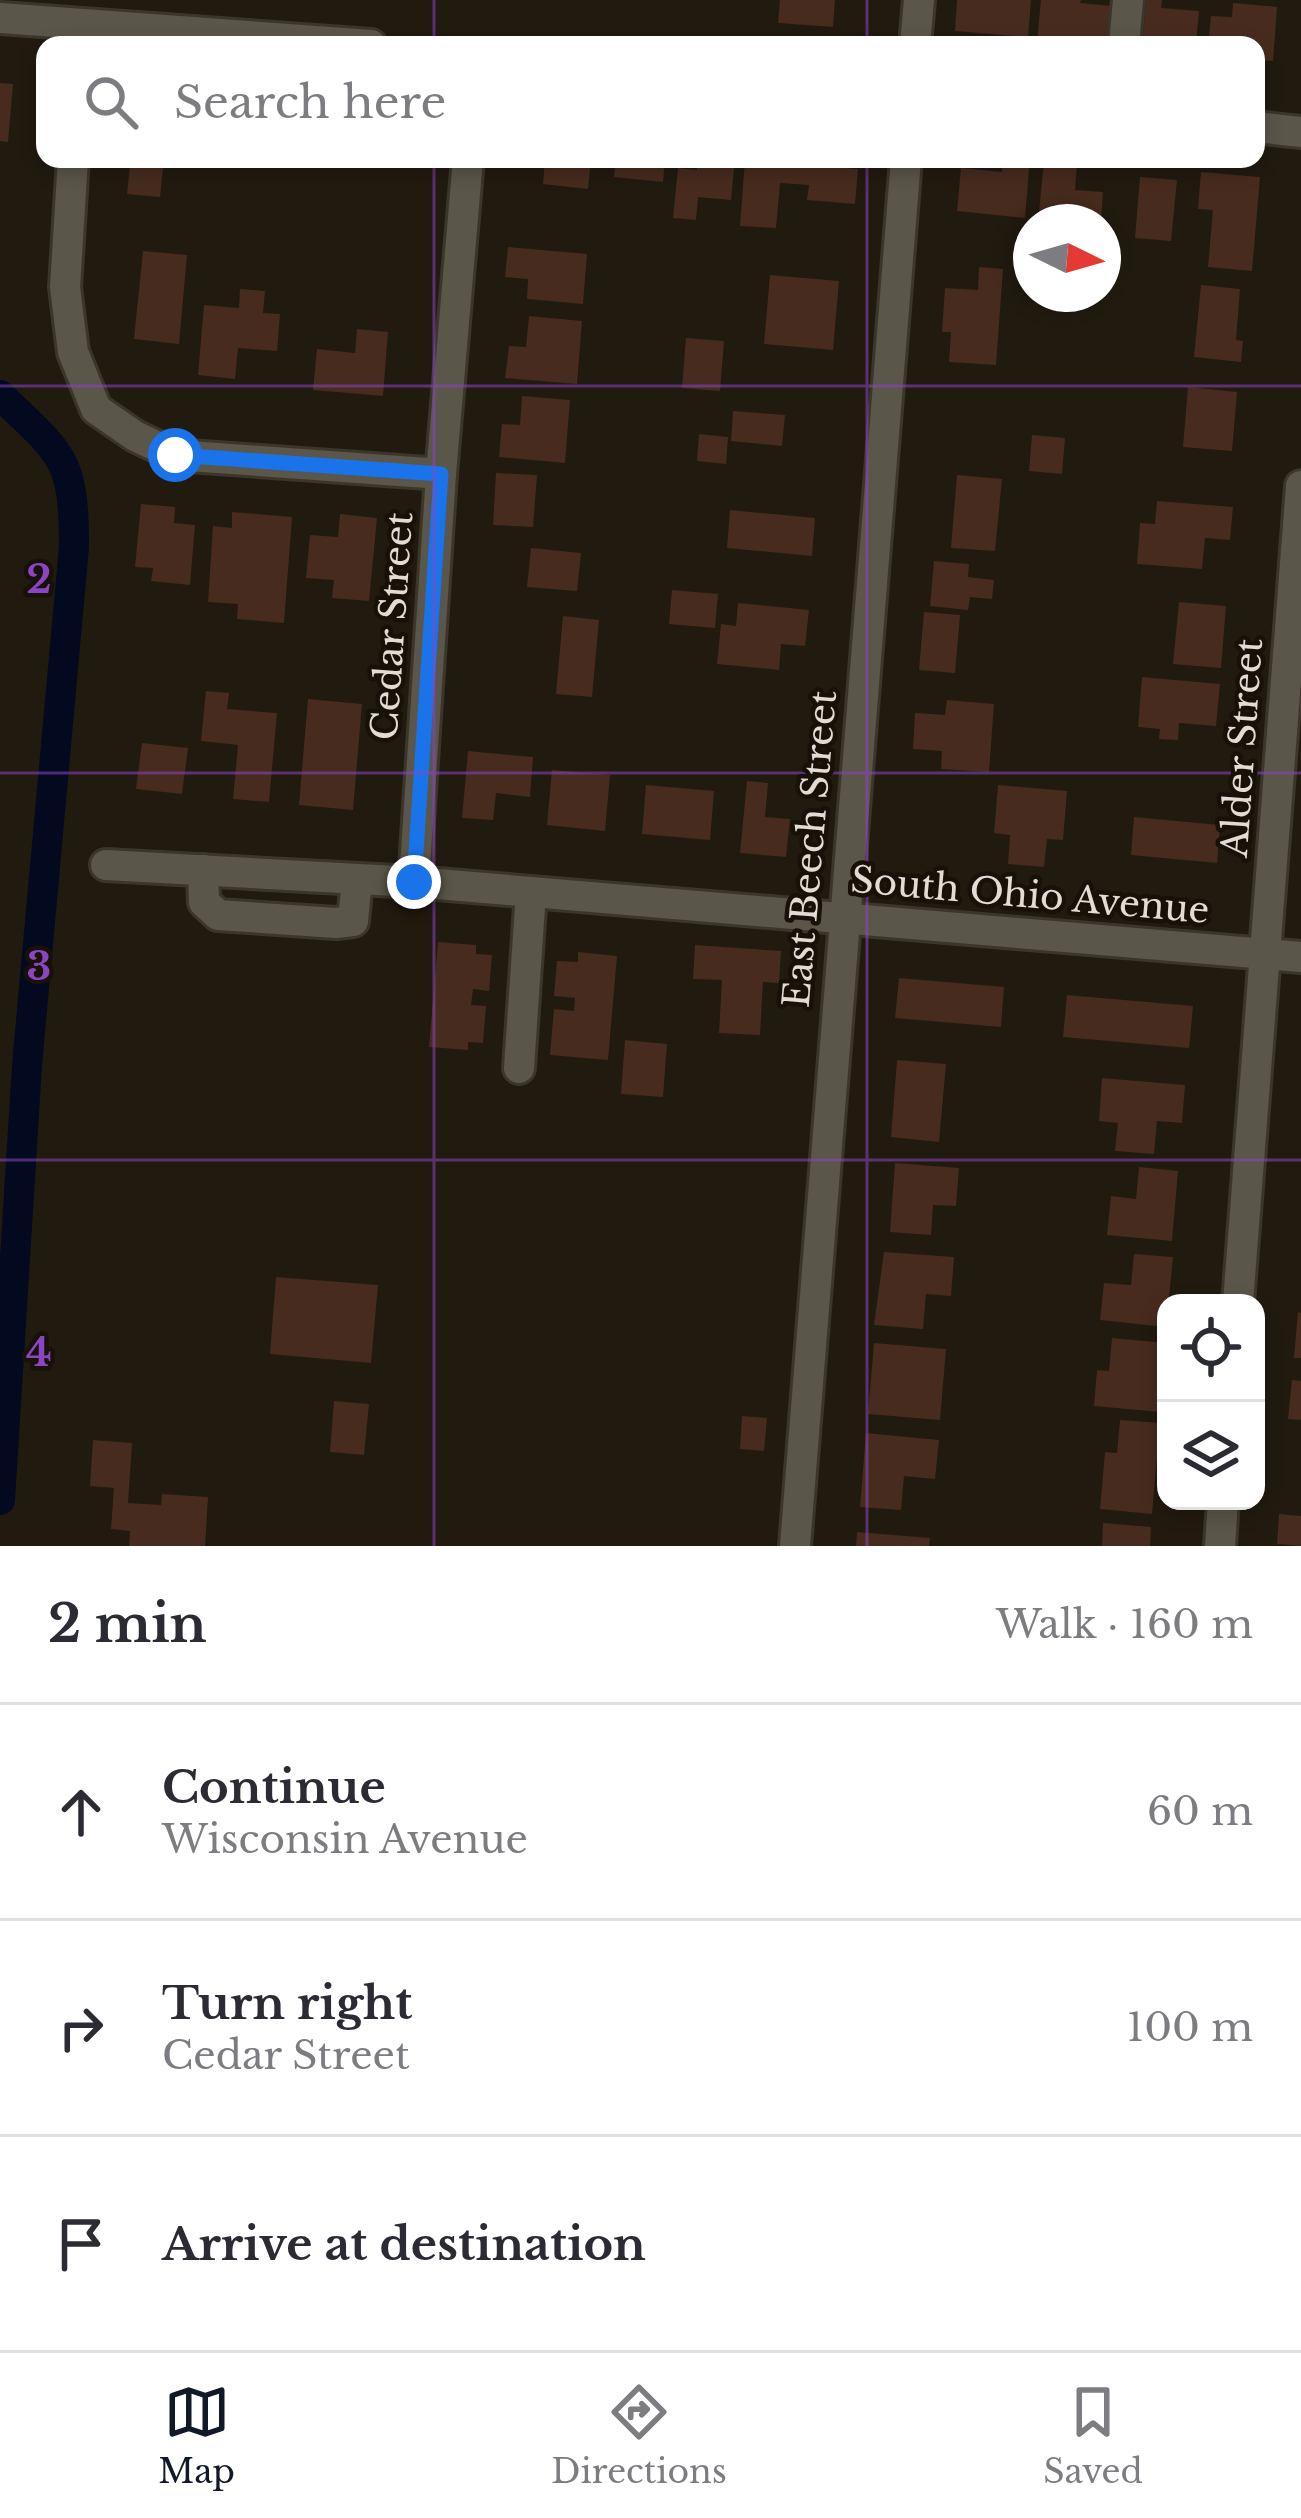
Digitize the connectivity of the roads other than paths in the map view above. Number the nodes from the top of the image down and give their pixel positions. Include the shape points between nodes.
1 (919, 0) edge
2 (1127, 0) edge
3 (0, 18) edge
4 (82, 23) edge
5 (253, 36) edge
6 (916, 36) edge
7 (1125, 36) edge
8 (1265, 128) edge
9 (1301, 131) edge
10 (73, 168) edge
11 (467, 168) edge
12 (905, 168) edge
13 (441, 474) junction
14 (1301, 486) edge
15 (106, 865) dead end
16 (203, 870) junction
17 (357, 879) junction
18 (414, 882) junction
19 (531, 892) junction
20 (842, 919) junction
21 (1265, 954) junction
22 (1301, 957) edge
23 (519, 1069) dead end
24 (1239, 1294) edge
25 (1222, 1510) edge
26 (795, 1546) edge
27 (1220, 1546) edge

1 - 6 street
2 - 7 street
3 - 4 street
4 - 5 street
8 - 9 street
10 - 13 street via 65,286 73,352 96,409 175,455
11 - 13 street, Cedar Street
12 - 20 street, East Beech Street
13 - 18 street, Cedar Street
14 - 21 street, Alder Street
15 - 16 street, South Ohio Avenue
16 - 17 street, South Ohio Avenue
16 - 17 street via 204,902 218,915 336,923 353,921
17 - 18 street, South Ohio Avenue
18 - 19 street, South Ohio Avenue
19 - 20 street, South Ohio Avenue
19 - 23 street
20 - 21 street, South Ohio Avenue
20 - 26 street, East Beech Street
21 - 22 street, South Ohio Avenue
21 - 24 street, Alder Street
25 - 27 street

